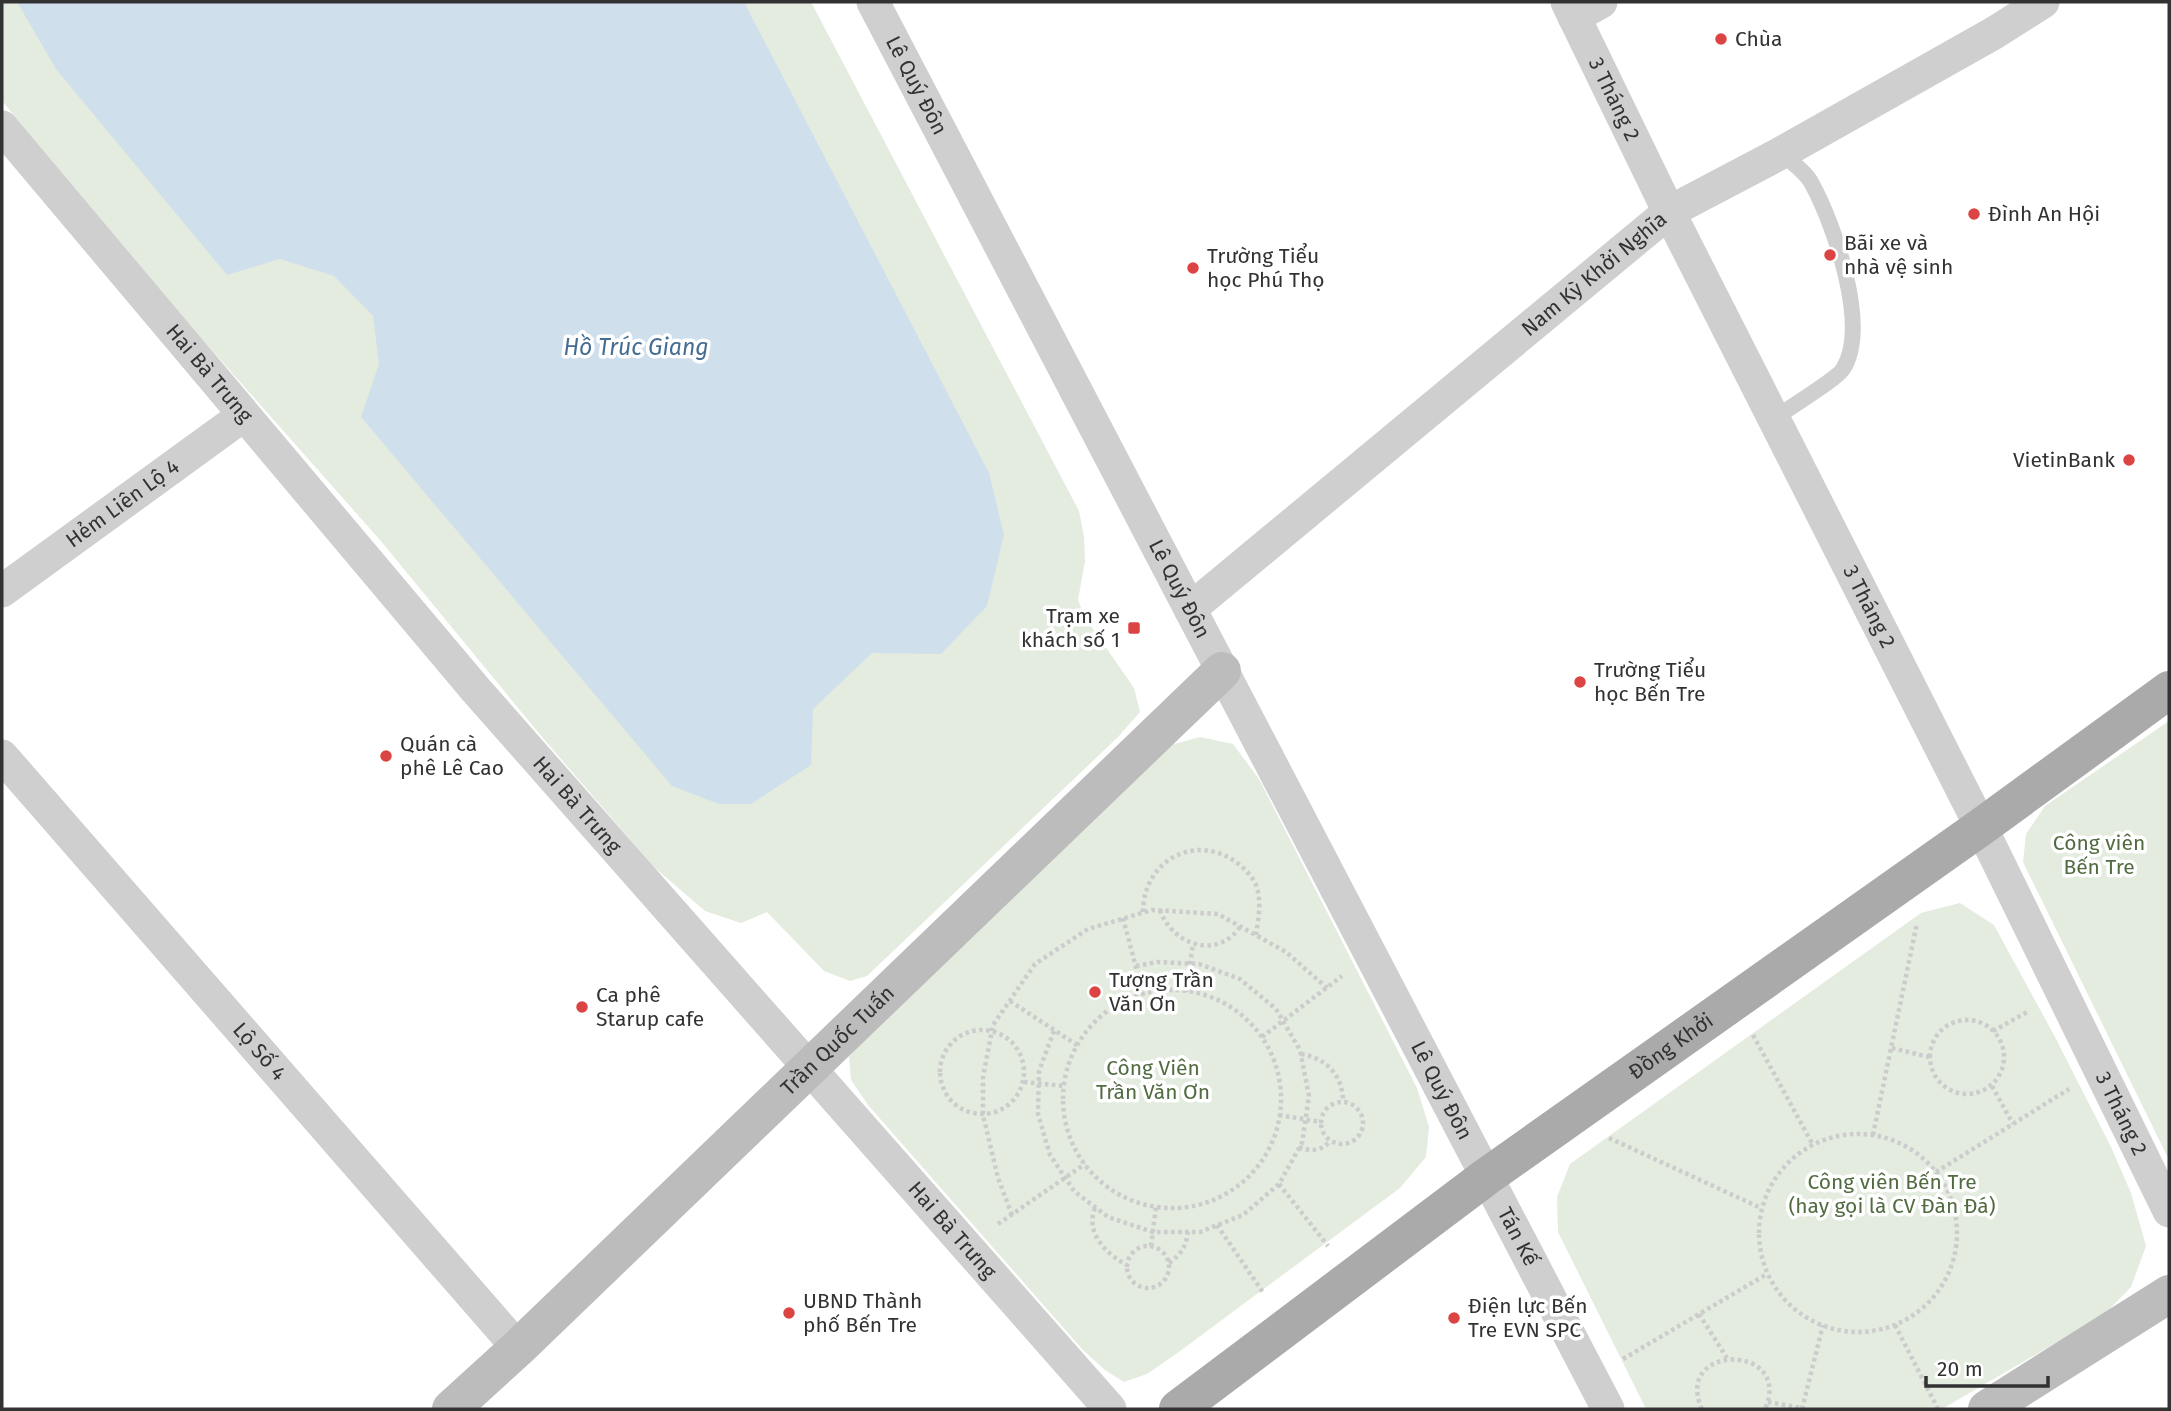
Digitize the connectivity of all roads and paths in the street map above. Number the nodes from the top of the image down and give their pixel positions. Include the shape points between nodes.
1 (873, 2) edge
2 (2043, 2) edge
3 (1581, 7) edge
4 (2, 127) edge
5 (1782, 153) junction
6 (1669, 212) junction
7 (244, 415) junction
8 (1774, 419) junction
9 (2, 591) edge
10 (1190, 609) junction
11 (1222, 671) junction
12 (2169, 690) edge
13 (2, 756) edge
14 (1982, 827) junction
15 (1929, 864) junction
16 (1160, 911) junction
17 (1143, 912) junction
18 (1123, 918) junction
19 (1240, 927) junction
20 (1256, 935) junction
21 (1193, 944) junction
22 (1371, 955) junction
23 (1136, 966) junction
24 (1327, 988) junction
25 (1186, 992) junction
26 (1143, 994) junction
27 (1010, 1001) junction
28 (1734, 1002) junction
29 (1283, 1021) junction
30 (1054, 1031) dead end
31 (1262, 1037) junction
32 (1077, 1045) junction
33 (1892, 1048) junction
34 (1301, 1054) junction
35 (1929, 1057) junction
36 (809, 1067) junction
37 (2100, 1070) junction
38 (1024, 1082) junction
39 (1064, 1086) junction
40 (1992, 1086) junction
41 (1343, 1102) junction
42 (984, 1115) junction
43 (1279, 1115) junction
44 (1568, 1119) junction
45 (1321, 1122) junction
46 (2013, 1124) junction
47 (1873, 1135) junction
48 (1330, 1141) junction
49 (1813, 1145) junction
50 (1299, 1147) junction
51 (1085, 1164) junction
52 (1936, 1172) junction
53 (1065, 1177) junction
54 (1486, 1177) junction
55 (1279, 1184) junction
56 (1156, 1207) junction
57 (1095, 1208) junction
58 (1761, 1208) junction
59 (2169, 1211) edge
60 (1012, 1215) junction
61 (1217, 1225) junction
62 (993, 1228) dead end
63 (1188, 1232) junction
64 (1151, 1246) junction
65 (1169, 1263) junction
66 (1127, 1265) junction
67 (1767, 1274) junction
68 (1353, 1277) junction
69 (2169, 1294) edge
70 (1699, 1314) junction
71 (1823, 1325) junction
72 (1895, 1325) junction
73 (1287, 1327) junction
74 (518, 1348) junction
75 (1727, 1358) junction
76 (1592, 1378) junction
77 (1768, 1402) junction
78 (452, 1409) edge
79 (1110, 1409) edge
80 (1178, 1409) edge
81 (1608, 1409) edge
82 (1702, 1409) edge
83 (1765, 1409) edge
84 (1802, 1409) edge
85 (1938, 1409) edge
86 (1987, 1409) edge

1 - 10 street, Lê Quý Đôn
2 - 5 street, Nam Kỳ Khởi Nghĩa
3 - 6 street, 3 Tháng 2
4 - 7 street, Hai Bà Trưng
5 - 6 street, Nam Kỳ Khởi Nghĩa
5 - 8 lane via 1811,181 1840,252 1852,309 1852,347 1843,370
6 - 8 street, 3 Tháng 2
6 - 10 street, Nam Kỳ Khởi Nghĩa
7 - 9 street, Hẻm Liên Lộ 4
7 - 36 street, Hai Bà Trưng via 476,690
8 - 14 street, 3 Tháng 2
10 - 11 street, Lê Quý Đôn
11 - 22 street, Lê Quý Đôn
11 - 36 street, Trần Quốc Tuấn
12 - 14 main road, Đồng Khởi
13 - 74 street, Lộ Số 4
14 - 15 main road, Đồng Khởi
14 - 37 street, 3 Tháng 2
15 - 28 main road, Đồng Khởi
15 - 33 path
16 - 17 path
16 - 19 path via 1218,914
16 - 21 path via 1176,935
17 - 18 path
17 - 20 path via 1143,899 1161,866 1175,855 1212,849 1251,874 1260,912
18 - 23 path
18 - 27 path via 1088,929 1035,964
19 - 20 path
19 - 21 path via 1229,939 1213,945
20 - 24 path via 1286,952
21 - 25 path
22 - 24 path
22 - 54 street, Lê Quý Đôn
23 - 26 path
23 - 29 path via 1199,964 1240,979 1276,1009
24 - 29 path
25 - 26 path via 1173,989
25 - 31 path via 1208,996 1239,1013
26 - 32 path via 1106,1011
27 - 32 path
27 - 42 path via 993,1025 983,1077
28 - 44 main road, Đồng Khởi
28 - 49 path
29 - 31 path
29 - 34 path
30 - 53 path via 1039,1071 1038,1114 1050,1155
31 - 43 path via 1277,1069 1282,1102
32 - 39 path
33 - 35 path
33 - 47 path
34 - 41 path via 1329,1065 1341,1083
34 - 50 path via 1309,1096
35 - 40 path via 1937,1080 1946,1088 1969,1095
35 - 40 path via 1937,1033 1947,1025 1983,1023 2000,1040 2004,1052
36 - 74 street, Trần Quốc Tuấn
36 - 79 street, Hai Bà Trưng
37 - 46 path
37 - 59 street, 3 Tháng 2
38 - 39 path
38 - 42 path via 1009,1105
38 - 42 path via 1021,1054 1003,1034 976,1030 951,1043 940,1068 947,1096 963,1110
39 - 51 path via 1070,1140
40 - 46 path
41 - 45 path via 1329,1106
41 - 48 path via 1360,1111 1362,1131 1347,1144
42 - 60 path via 998,1178
43 - 45 path
43 - 56 path via 1276,1134 1262,1163 1240,1186 1210,1202 1179,1209
44 - 54 main road, Đồng Khởi
44 - 58 path
45 - 48 path
46 - 52 path
47 - 49 path via 1860,1132
47 - 52 path via 1892,1138 1921,1155
48 - 50 path via 1318,1149
49 - 58 path via 1797,1153 1775,1177
50 - 55 path
51 - 53 path
51 - 56 path via 1116,1194
52 - 72 path via 1956,1210 1958,1242 1950,1274 1932,1301
53 - 57 path
53 - 60 path
54 - 68 main road, Đồng Khởi
54 - 76 street, Tán Kế
55 - 61 path via 1243,1215
55 - 68 path
56 - 64 path
57 - 63 path via 1153,1232
57 - 66 path via 1094,1232 1108,1253
58 - 67 path via 1759,1241
60 - 62 path
61 - 63 path
61 - 73 path
63 - 65 path via 1184,1247
64 - 65 path via 1164,1252
64 - 66 path via 1138,1248
65 - 66 path via 1166,1278 1148,1288 1135,1284
67 - 70 path
67 - 71 path via 1786,1302
68 - 73 main road, Đồng Khởi
69 - 86 street
70 - 75 path
70 - 76 path
71 - 72 path via 1842,1332 1876,1332
71 - 84 path
72 - 85 path
73 - 80 main road, Đồng Khởi
74 - 78 street, Trần Quốc Tuấn
75 - 77 path via 1750,1362 1759,1369 1766,1379
75 - 82 path via 1700,1380
76 - 81 street, Tán Kế
77 - 83 path
77 - 84 path

